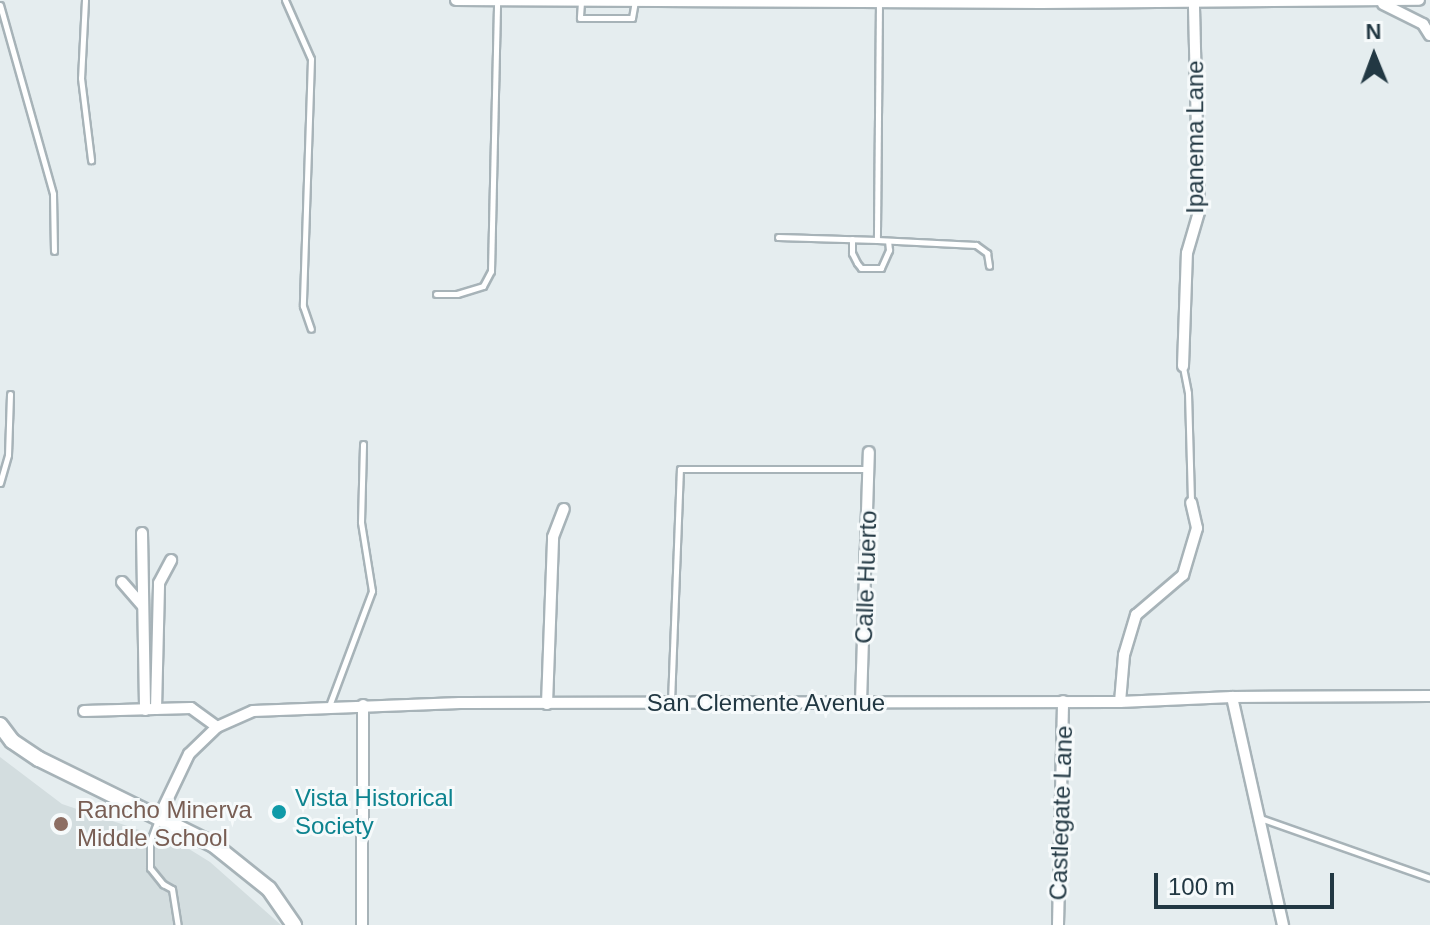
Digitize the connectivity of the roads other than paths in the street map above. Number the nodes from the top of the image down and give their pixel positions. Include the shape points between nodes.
1 (85, 0) edge
2 (285, 0) edge
3 (456, 0) edge
4 (497, 0) edge
5 (505, 0) edge
6 (1419, 0) edge
7 (581, 1) edge
8 (635, 1) edge
9 (785, 1) edge
10 (879, 2) junction
11 (1041, 2) edge
12 (1194, 2) junction
13 (1387, 2) edge
14 (0, 5) edge
15 (1430, 35) edge
16 (91, 160) dead end
17 (778, 237) dead end
18 (852, 239) junction
19 (877, 240) junction
20 (888, 241) junction
21 (54, 251) dead end
22 (989, 266) dead end
23 (436, 294) dead end
24 (311, 329) dead end
25 (1183, 366) joint
26 (10, 394) dead end
27 (363, 444) dead end
28 (869, 452) dead end
29 (869, 469) junction
30 (0, 483) edge
31 (1191, 503) joint
32 (564, 509) dead end
33 (142, 533) dead end
34 (171, 560) dead end
35 (122, 582) dead end
36 (144, 608) junction
37 (1430, 696) edge
38 (1232, 697) junction
39 (1063, 701) junction
40 (861, 702) junction
41 (1120, 702) junction
42 (671, 703) junction
43 (547, 704) junction
44 (363, 705) junction
45 (329, 706) junction
46 (151, 709) junction
47 (84, 711) dead end
48 (0, 725) edge
49 (217, 727) junction
50 (1259, 818) junction
51 (158, 819) junction
52 (1430, 878) edge
53 (178, 925) edge
54 (294, 925) edge
55 (362, 925) edge
56 (1058, 925) edge
57 (1283, 925) edge

1 - 16 lane via 81,78
2 - 24 lane via 311,59 303,306
3 - 4 street
4 - 5 street
4 - 23 lane via 491,271 483,286
5 - 7 street
6 - 13 street
7 - 8 street
7 - 8 lane via 580,18 632,18
8 - 9 street
9 - 10 street
10 - 11 street
10 - 19 lane
11 - 12 street
12 - 13 street
12 - 25 street, Ipanema Lane via 1199,212 1187,253
13 - 15 street via 1423,24
14 - 21 lane via 53,194
17 - 18 lane
18 - 19 lane
18 - 20 lane via 852,253 861,268 881,268
19 - 20 lane
20 - 22 lane via 976,245 987,253
25 - 31 lane
26 - 30 lane via 8,455
27 - 45 lane via 361,522 372,591
28 - 29 street, Calle Huerto
29 - 40 street, Calle Huerto
29 - 42 lane via 680,469
31 - 41 street via 1197,528 1183,575 1136,615 1124,655
32 - 43 street via 553,537
33 - 36 street
34 - 46 street via 159,583
35 - 36 street
36 - 46 street
37 - 38 street, San Clemente Avenue
38 - 41 street, San Clemente Avenue
38 - 50 street
39 - 40 street, San Clemente Avenue
39 - 41 street, San Clemente Avenue
39 - 56 street, Castlegate Lane
40 - 42 street, San Clemente Avenue
42 - 43 street, San Clemente Avenue
43 - 44 street, San Clemente Avenue
44 - 45 street, San Clemente Avenue
44 - 55 street
45 - 49 street, San Clemente Avenue via 253,711
46 - 47 street
46 - 49 street via 191,708
48 - 51 main road via 12,741 39,759
49 - 51 street, San Clemente Avenue via 189,754
50 - 52 lane
50 - 57 street
51 - 53 lane via 150,841 150,868 172,889
51 - 54 main road via 214,845 269,889

